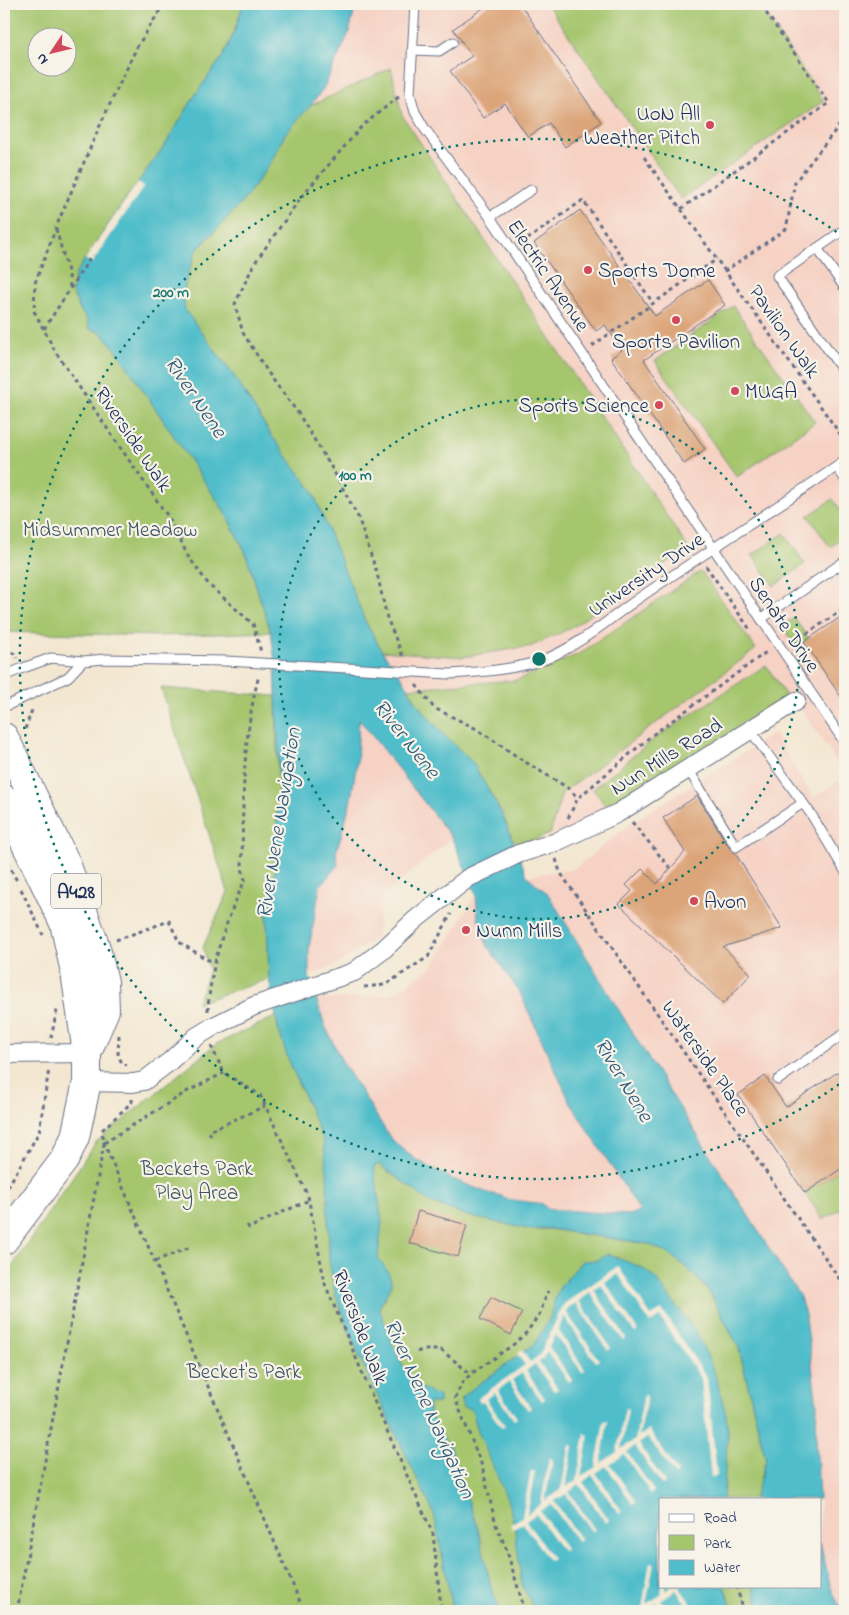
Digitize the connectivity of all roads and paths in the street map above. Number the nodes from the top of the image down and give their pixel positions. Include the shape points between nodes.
1 (164, 4) edge
2 (415, 4) edge
3 (760, 4) edge
4 (453, 42) dead end
5 (412, 50) junction
6 (410, 94) junction
7 (845, 118) edge
8 (644, 157) dead end
9 (530, 190) dead end
10 (681, 209) junction
11 (490, 217) junction
12 (56, 229) junction
13 (845, 229) edge
14 (817, 248) junction
15 (512, 250) junction
16 (92, 255) dead end
17 (716, 259) junction
18 (725, 271) junction
19 (70, 288) junction
20 (845, 288) edge
21 (654, 303) junction
22 (44, 329) junction
23 (580, 353) junction
24 (845, 374) edge
25 (845, 441) edge
26 (845, 461) edge
27 (837, 467) junction
28 (845, 479) edge
29 (714, 550) junction
30 (701, 558) junction
31 (845, 561) edge
32 (845, 608) edge
33 (761, 619) junction
34 (755, 636) dead end
35 (777, 643) junction
36 (790, 645) dead end
37 (4, 649) edge
38 (15, 654) dead end
39 (263, 658) dead end
40 (83, 661) junction
41 (406, 661) dead end
42 (259, 674) dead end
43 (4, 676) edge
44 (413, 678) dead end
45 (803, 696) junction
46 (4, 707) edge
47 (750, 730) junction
48 (4, 737) edge
49 (845, 743) edge
50 (688, 769) junction
51 (803, 803) junction
52 (37, 804) junction
53 (7, 811) edge
54 (630, 819) dead end
55 (556, 842) junction
56 (4, 855) edge
57 (670, 868) dead end
58 (845, 871) edge
59 (452, 914) dead end
60 (108, 942) dead end
61 (47, 944) dead end
62 (216, 960) junction
63 (355, 980) junction
64 (58, 1006) dead end
65 (207, 1010) dead end
66 (845, 1033) edge
67 (51, 1039) dead end
68 (210, 1043) dead end
69 (87, 1053) junction
70 (4, 1054) edge
71 (50, 1064) dead end
72 (224, 1073) junction
73 (778, 1080) dead end
74 (87, 1082) junction
75 (132, 1102) dead end
76 (265, 1106) junction
77 (211, 1136) dead end
78 (104, 1143) junction
79 (4, 1194) edge
80 (309, 1200) junction
81 (247, 1226) dead end
82 (4, 1240) edge
83 (191, 1247) dead end
84 (155, 1261) junction
85 (845, 1287) edge
86 (548, 1292) dead end
87 (417, 1352) dead end
88 (471, 1374) junction
89 (737, 1588) edge
90 (17, 1611) edge
91 (304, 1611) edge
92 (442, 1611) edge
93 (525, 1611) edge
94 (744, 1611) edge

1 - 12 path, Riverside Walk via 137,47
2 - 5 lane, Electric Avenue
3 - 10 path via 829,103
4 - 5 lane via 439,51
5 - 6 lane, Electric Avenue
6 - 11 lane, Electric Avenue via 425,129
6 - 41 path via 396,98 362,126 302,196 254,264 235,304 243,333 303,421 358,517 377,573 386,618
7 - 18 path, Pavilion Walk via 795,182 786,229
8 - 10 path
9 - 11 lane
10 - 17 path
11 - 15 lane, Electric Avenue
12 - 19 path
12 - 22 path, Riverside Walk via 35,283 34,311
13 - 14 lane
14 - 20 lane
14 - 24 lane via 777,276
15 - 21 path via 583,200
15 - 23 lane, Electric Avenue
16 - 19 path
17 - 18 path
17 - 21 path
18 - 25 path, Pavilion Walk
19 - 22 path
21 - 23 path
22 - 39 path, Riverside Walk via 97,414 169,518 188,556 209,585 253,624
23 - 29 lane, Electric Avenue
26 - 27 lane, University Drive
27 - 28 lane
27 - 29 lane, University Drive
29 - 30 lane, University Drive
29 - 33 lane, Senate Drive
30 - 34 path
30 - 40 lane, University Drive, bridge via 576,642 544,659 515,668 449,674 226,661 105,658
31 - 33 lane
32 - 36 path
33 - 35 lane, Senate Drive
35 - 44 path via 650,736 578,798 568,788 478,730 434,708
35 - 45 lane, Senate Drive
37 - 38 path
40 - 43 lane via 51,658
40 - 46 lane via 68,677
42 - 62 path via 244,765 242,869 245,880 229,914
45 - 47 street, Nun Mills Road
45 - 49 lane, Senate Drive
47 - 50 street, Nun Mills Road
47 - 51 lane
48 - 52 main road, A428
50 - 51 lane via 736,847
50 - 55 street, Nun Mills Road via 618,812
51 - 58 lane
52 - 53 street
52 - 69 main road, A428 via 66,863 96,948 104,982 105,1010
53 - 69 main road, A428 via 64,923
54 - 57 path
55 - 63 street, Nun Mills Road via 518,854 468,878 415,920
55 - 85 path, Waterside Place via 560,872
56 - 61 path
59 - 63 path via 428,957 385,984
60 - 62 path via 169,920 179,942 208,960
62 - 65 path
63 - 74 street, Nun Mills Road via 254,1006 196,1037 144,1081
64 - 67 path
66 - 73 lane
68 - 72 path
69 - 70 street
69 - 74 main road, A428
71 - 79 path via 39,1132
72 - 76 path, Riverside Walk via 260,1094
72 - 78 path via 188,1091
74 - 82 main road, A428 via 75,1137 65,1159
75 - 78 path via 102,1130
76 - 77 path via 209,1131
76 - 80 path, Riverside Walk
78 - 84 path
78 - 90 path
80 - 81 path via 250,1228
80 - 92 path, Riverside Walk via 325,1284 433,1534
83 - 84 path
84 - 91 path
86 - 88 path via 540,1313 527,1332
87 - 88 path via 441,1350
88 - 93 path via 454,1398 482,1466 496,1525
89 - 94 path

